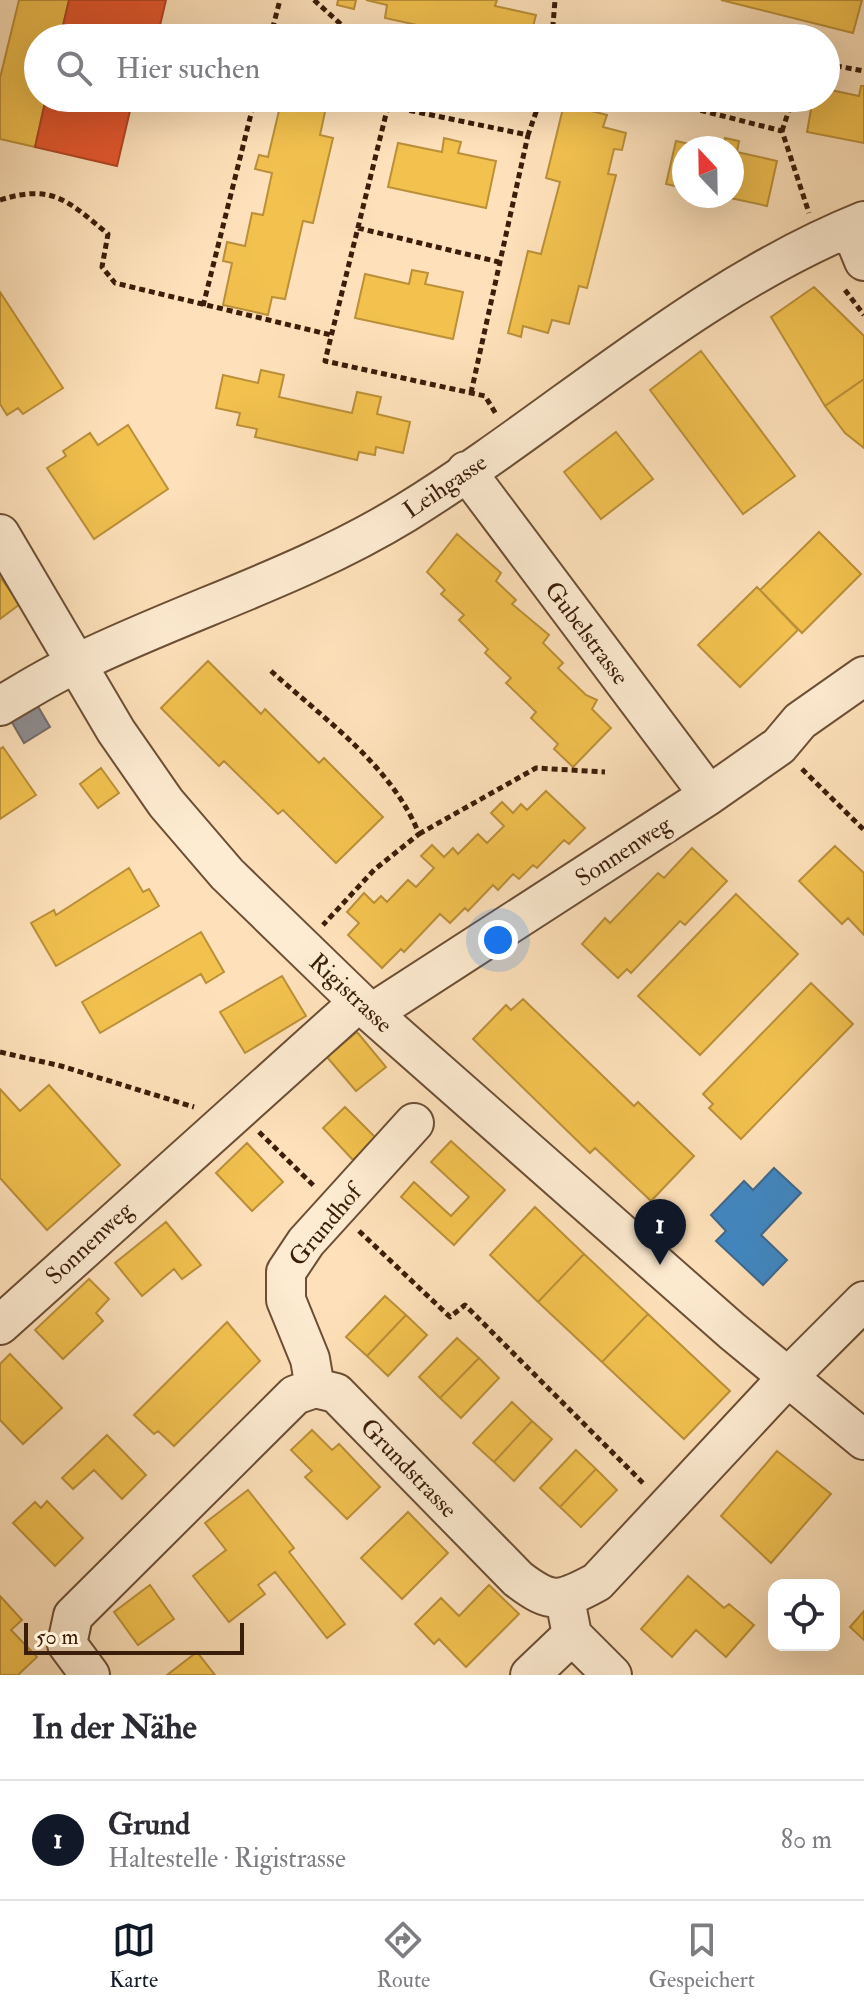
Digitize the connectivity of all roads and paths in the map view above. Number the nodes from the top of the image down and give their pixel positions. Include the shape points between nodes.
1 (280, 0) edge
2 (314, 0) edge
3 (555, 0) edge
4 (274, 24) edge
5 (341, 24) edge
6 (553, 24) edge
7 (840, 67) edge
8 (864, 71) edge
9 (252, 112) edge
10 (387, 112) edge
11 (417, 112) edge
12 (536, 112) edge
13 (707, 112) edge
14 (788, 112) edge
15 (782, 131) junction
16 (528, 135) junction
17 (0, 200) edge
18 (358, 228) junction
19 (844, 229) edge
20 (864, 261) edge
21 (499, 262) junction
22 (203, 306) junction
23 (331, 335) junction
24 (471, 393) junction
25 (512, 440) junction
26 (466, 471) junction
27 (0, 534) edge
28 (78, 662) junction
29 (271, 671) dead end
30 (864, 676) edge
31 (0, 706) edge
32 (779, 746) junction
33 (605, 772) dead end
34 (709, 795) junction
35 (864, 830) edge
36 (419, 834) junction
37 (300, 946) junction
38 (365, 1008) junction
39 (0, 1052) edge
40 (229, 1117) junction
41 (414, 1123) dead end
42 (336, 1209) junction
43 (864, 1301) edge
44 (0, 1325) edge
45 (789, 1376) junction
46 (315, 1388) junction
47 (864, 1440) edge
48 (667, 1507) junction
49 (568, 1617) junction
50 (90, 1675) edge
51 (530, 1675) edge
52 (612, 1675) edge

1 - 4 path
2 - 5 path
3 - 6 path
7 - 8 path
9 - 22 path
10 - 18 path
11 - 16 path
12 - 16 path
13 - 15 path
14 - 15 path
15 - 19 path
16 - 21 path
17 - 22 path via 57,194 108,234 102,267 115,283
18 - 21 path
18 - 23 path
19 - 20 street
19 - 25 street, Leihgasse via 715,298
21 - 24 path
22 - 23 path
23 - 24 path via 325,361
24 - 25 path via 485,396
25 - 26 street, Leihgasse
26 - 28 street, Leihgasse via 404,514 307,566
26 - 34 street, Gubelstrasse
27 - 28 street, Rigistrasse
28 - 31 street, Leihgasse
28 - 37 street, Rigistrasse via 116,731 166,803 227,874
29 - 36 path via 379,771
30 - 32 street, Sonnenweg via 800,721
32 - 34 street, Sonnenweg
32 - 35 path
33 - 36 path via 536,768
34 - 38 street, Sonnenweg
36 - 37 path via 374,870
37 - 38 street, Rigistrasse
38 - 40 street, Sonnenweg
38 - 45 street, Rigistrasse
39 - 40 path
40 - 42 path
40 - 44 street, Sonnenweg
41 - 42 street, Grundhof
42 - 46 street, Grundhof via 286,1272 286,1300 310,1359
42 - 48 path via 450,1317 465,1305
43 - 45 street
45 - 47 street, Rigistrasse
45 - 48 street
46 - 49 street, Grundstrasse via 336,1393 518,1579
46 - 50 street via 295,1395 73,1616 67,1644
48 - 49 street
49 - 51 street
49 - 52 street

